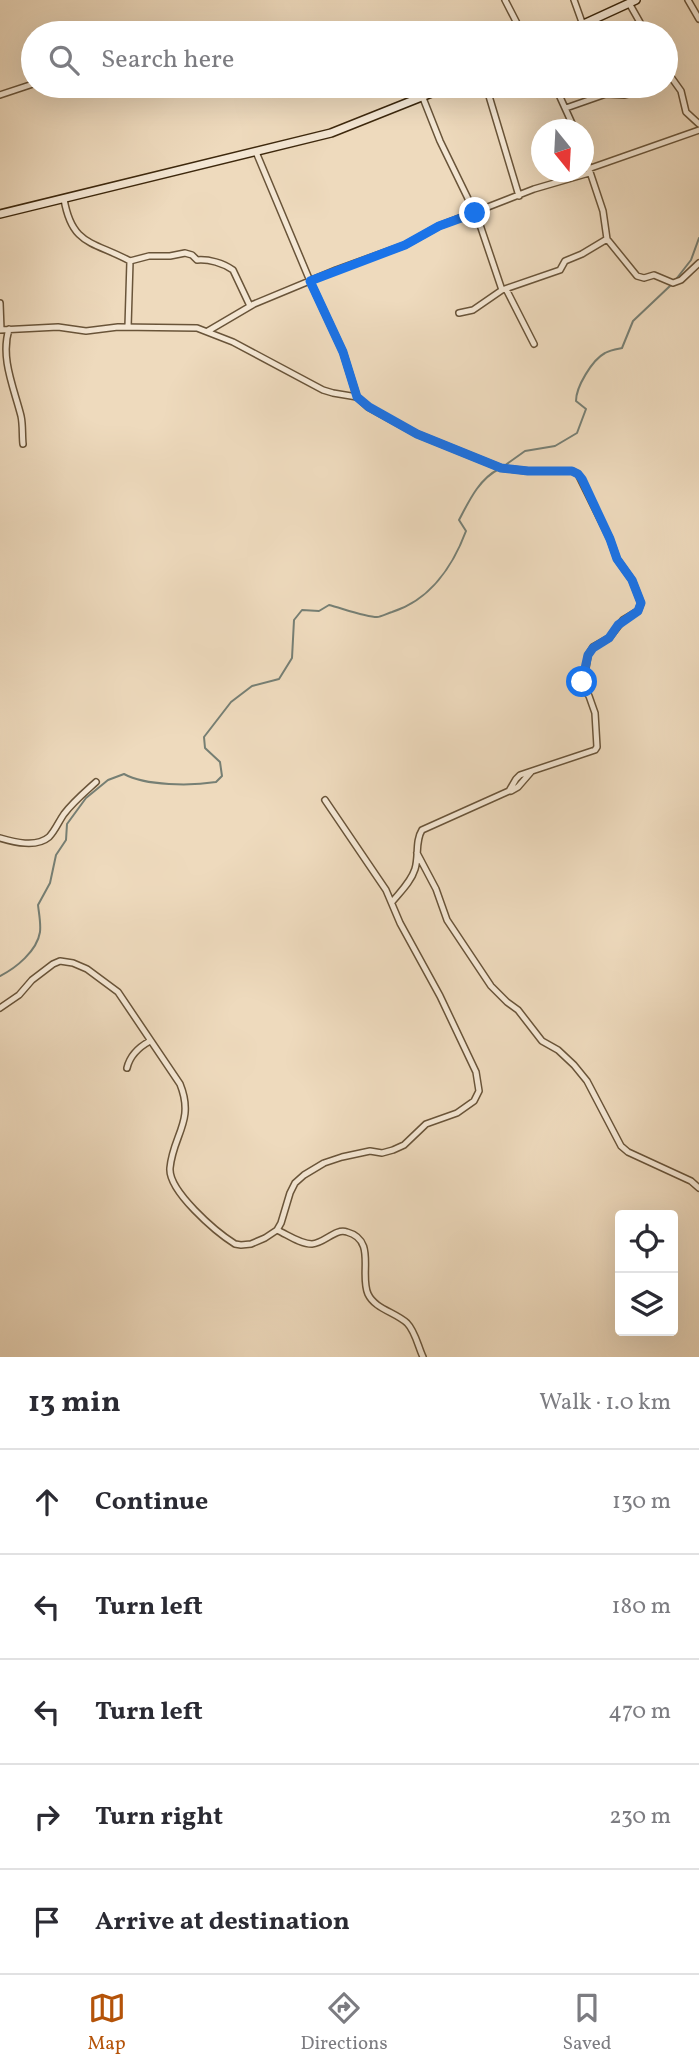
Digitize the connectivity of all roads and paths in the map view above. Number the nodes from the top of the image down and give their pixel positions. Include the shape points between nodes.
1 (505, 0) edge
2 (574, 0) edge
3 (688, 0) edge
4 (633, 2) edge
5 (699, 19) edge
6 (516, 21) edge
7 (582, 21) edge
8 (592, 21) edge
9 (641, 21) edge
10 (678, 87) edge
11 (21, 88) edge
12 (0, 94) edge
13 (421, 98) edge
14 (423, 98) edge
15 (489, 98) edge
16 (561, 98) edge
17 (595, 98) edge
18 (566, 108) junction
19 (570, 119) edge
20 (699, 124) edge
21 (699, 130) edge
22 (256, 152) junction
23 (594, 169) edge
24 (556, 182) edge
25 (592, 182) edge
26 (519, 195) junction
27 (64, 199) junction
28 (475, 213) junction
29 (0, 214) edge
30 (607, 239) junction
31 (130, 261) junction
32 (699, 263) edge
33 (310, 281) junction
34 (504, 290) junction
35 (0, 303) edge
36 (250, 306) junction
37 (459, 313) dead end
38 (128, 327) junction
39 (9, 329) junction
40 (1, 330) edge
41 (208, 331) junction
42 (534, 344) dead end
43 (357, 397) junction
44 (23, 444) dead end
45 (96, 782) dead end
46 (325, 800) dead end
47 (0, 838) edge
48 (417, 853) junction
49 (392, 902) junction
50 (0, 1008) edge
51 (150, 1041) junction
52 (127, 1068) dead end
53 (699, 1188) edge
54 (277, 1230) junction
55 (423, 1357) edge

1 - 6 street
2 - 7 street
3 - 5 street
4 - 8 street
4 - 9 street
10 - 20 street via 687,112
11 - 12 street
13 - 22 street via 331,134
14 - 28 street
15 - 26 street
16 - 18 street
17 - 18 street
18 - 19 street
21 - 23 street
22 - 27 street
22 - 33 street
24 - 26 street
25 - 30 street
26 - 28 street
27 - 29 street
27 - 31 street via 70,223 80,237
28 - 33 street
28 - 34 street
30 - 32 street via 639,278 654,275 673,283
30 - 34 street via 565,261 560,270
31 - 36 street via 188,253 197,260 229,267
31 - 38 street
33 - 36 street
33 - 43 street via 343,352
34 - 37 street via 473,310
34 - 42 street
35 - 40 street
36 - 41 street
38 - 39 street
38 - 41 street
39 - 40 street
39 - 44 street via 5,351
41 - 43 street via 323,390
43 - 48 street via 417,434 501,468 578,474 641,603 588,655 582,682 595,713 597,747 517,777 509,791 422,830
45 - 47 street via 65,811 45,840 29,844
46 - 49 street
48 - 49 street via 411,878
48 - 53 street via 447,920 491,986 542,1041 574,1065 621,1146
49 - 54 street via 450,1015 476,1073 479,1091 474,1101 457,1113 426,1124 393,1150 342,1157 304,1175 290,1193
50 - 51 street via 53,964 73,962 118,992
51 - 52 street via 138,1048
51 - 54 street via 185,1097 181,1134 170,1168 174,1182 203,1219 235,1244 251,1244
54 - 55 street via 310,1244 339,1231 353,1234 366,1253 367,1291 410,1326

